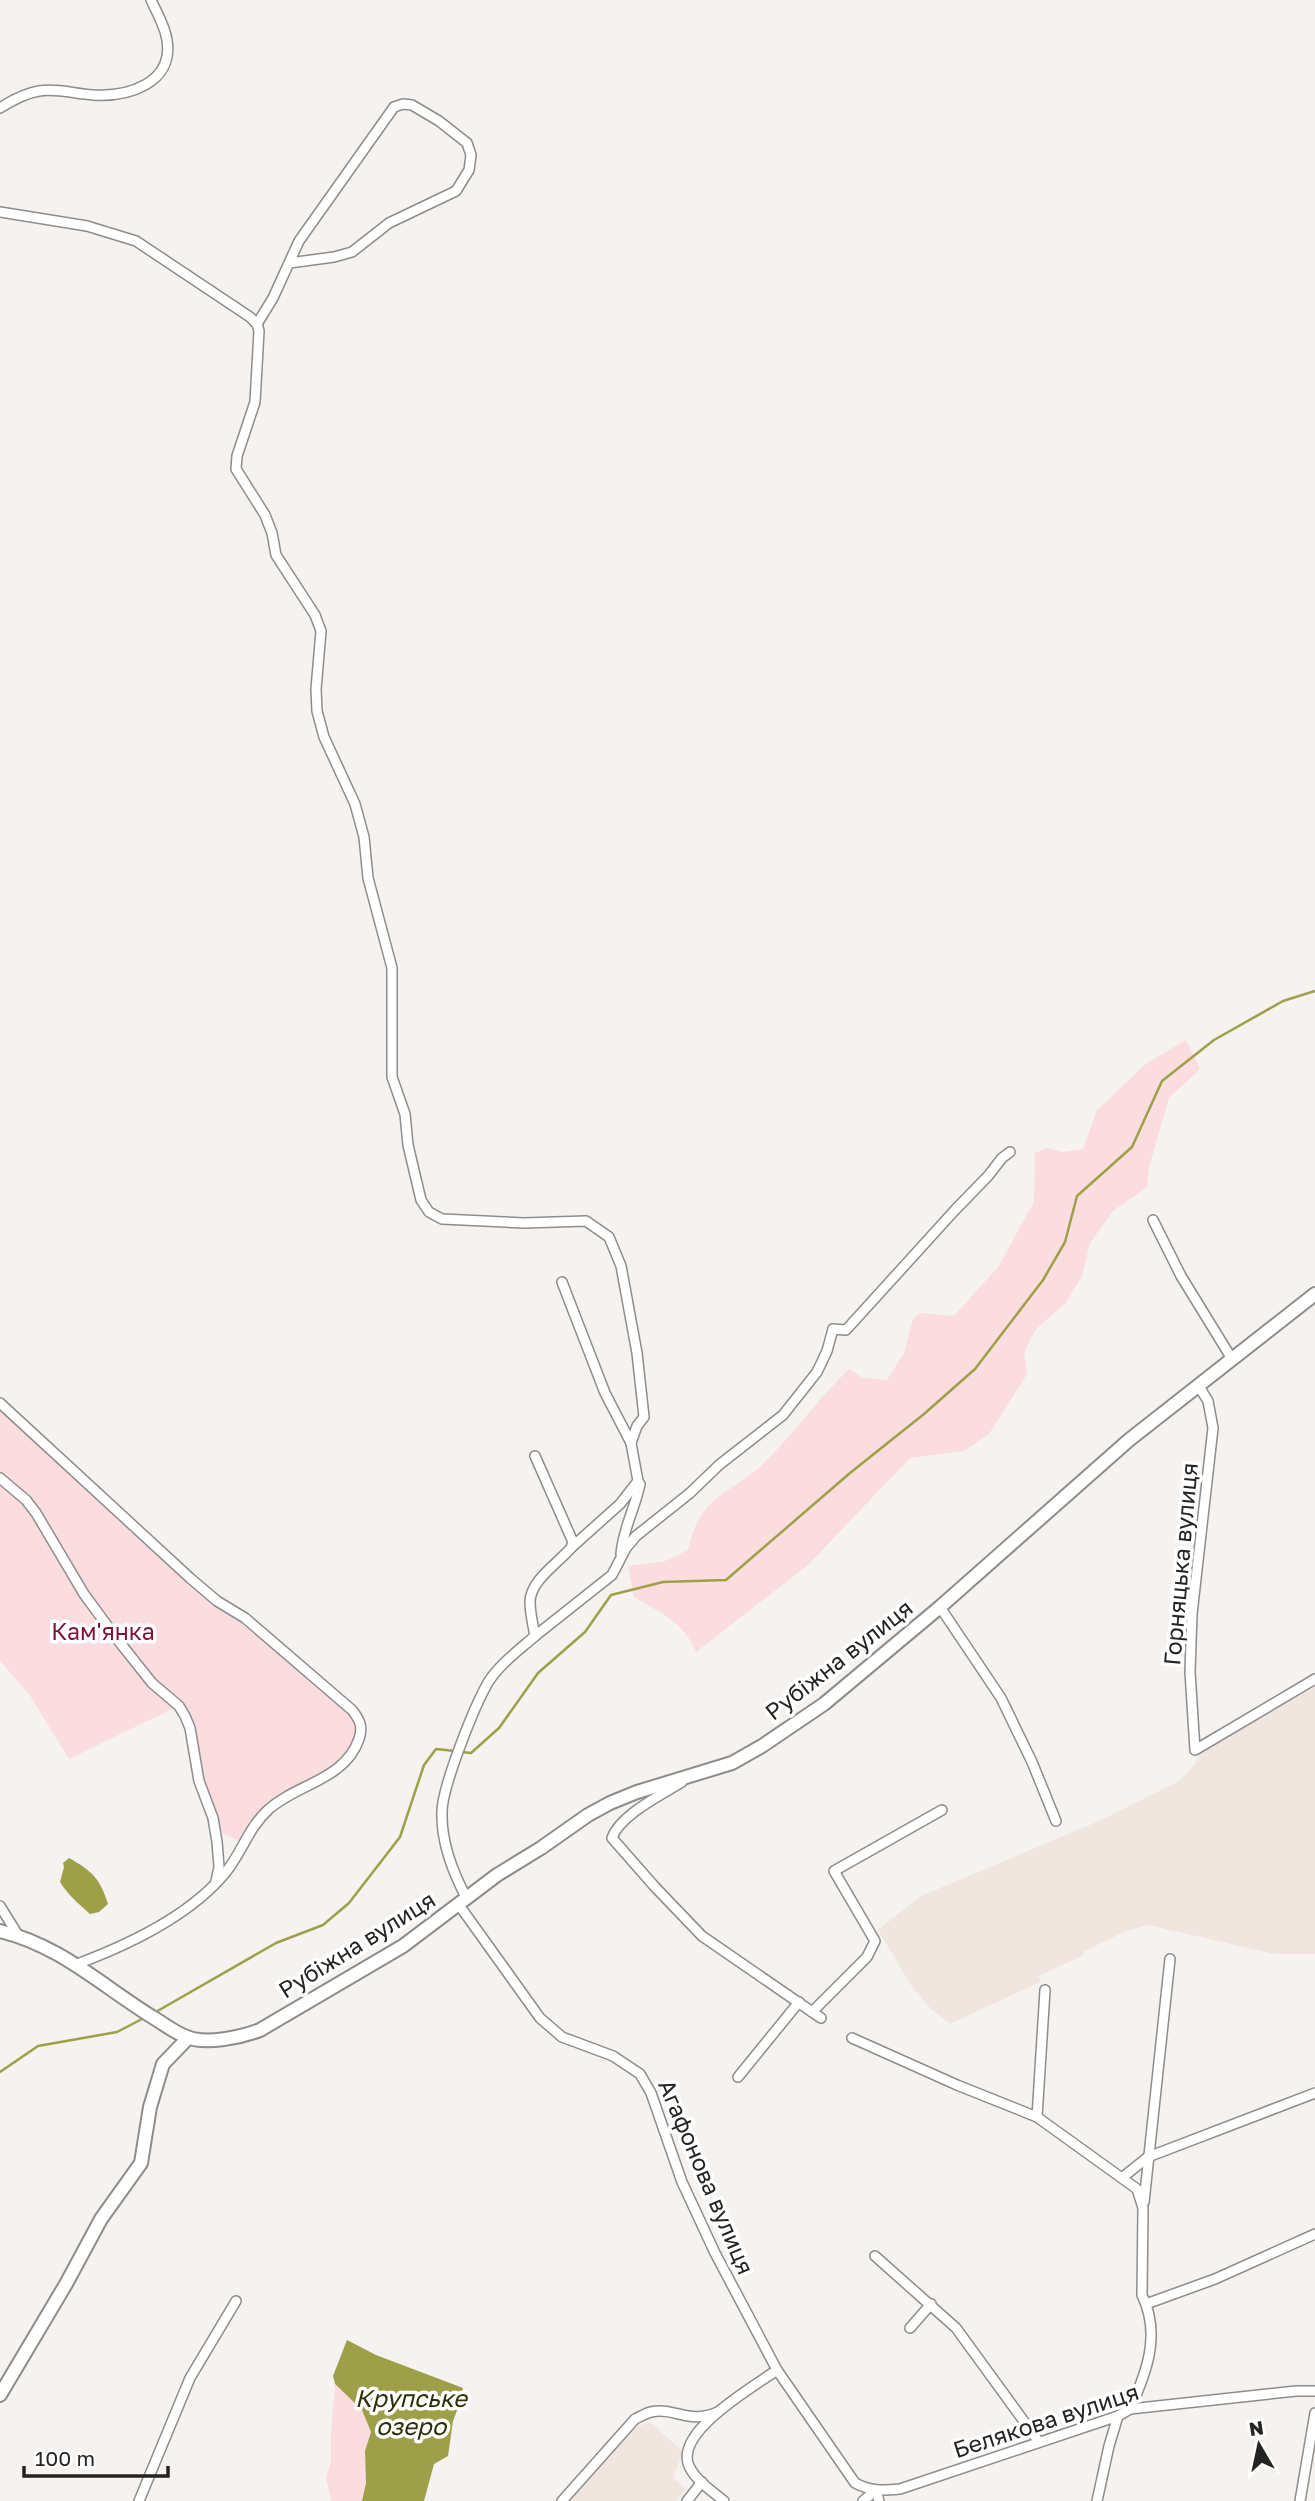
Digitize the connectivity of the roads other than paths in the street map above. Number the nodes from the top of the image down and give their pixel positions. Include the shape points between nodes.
1 (151, 0) edge
2 (0, 108) edge
3 (0, 212) edge
4 (289, 263) junction
5 (257, 324) junction
6 (1010, 1152) dead end
7 (1153, 1220) dead end
8 (562, 1282) dead end
9 (1315, 1294) edge
10 (1232, 1359) junction
11 (1198, 1385) junction
12 (0, 1403) edge
13 (631, 1443) junction
14 (535, 1456) dead end
15 (635, 1469) junction
16 (0, 1478) edge
17 (571, 1548) junction
18 (621, 1559) junction
19 (940, 1607) junction
20 (535, 1636) junction
21 (1315, 1679) edge
22 (690, 1777) junction
23 (942, 1810) dead end
24 (1056, 1821) dead end
25 (216, 1883) junction
26 (463, 1902) junction
27 (0, 1906) edge
28 (0, 1931) edge
29 (18, 1935) junction
30 (1170, 1959) dead end
31 (77, 1964) junction
32 (1045, 1990) dead end
33 (799, 2002) junction
34 (812, 2012) junction
35 (821, 2018) dead end
36 (188, 2038) junction
37 (852, 2038) dead end
38 (738, 2077) dead end
39 (1315, 2093) edge
40 (1037, 2117) junction
41 (1148, 2157) junction
42 (1123, 2177) junction
43 (1143, 2208) junction
44 (1315, 2234) edge
45 (875, 2256) dead end
46 (236, 2301) dead end
47 (931, 2304) junction
48 (1146, 2304) junction
49 (910, 2329) dead end
50 (777, 2370) junction
51 (1315, 2391) edge
52 (0, 2395) edge
53 (1130, 2409) junction
54 (718, 2412) junction
55 (1315, 2413) edge
56 (1118, 2417) junction
57 (1039, 2442) junction
58 (702, 2483) junction
59 (876, 2490) junction
60 (139, 2501) edge
61 (562, 2501) edge
62 (687, 2501) edge
63 (724, 2501) edge
64 (863, 2501) edge
65 (879, 2501) edge
66 (1097, 2501) edge
67 (1300, 2501) edge

1 - 2 street via 168,48 164,64 150,83 111,96 36,91
3 - 5 street via 94,228 136,241
4 - 4 street via 321,208 394,107 412,105 467,143 469,170 456,191 389,223 352,252
4 - 5 street
5 - 13 street via 255,402 236,468 265,516 276,555 319,625 317,711 327,745 355,804 368,878 392,968 392,1077 405,1114 421,1200 429,1212 442,1219 586,1221 609,1237 621,1266 645,1417
6 - 18 street, Агафонова вулиця via 846,1330 833,1329 817,1372 783,1415 636,1536
7 - 10 street
8 - 13 street via 605,1393
9 - 10 street, Рубіжна вулиця
10 - 11 street, Рубіжна вулиця
11 - 19 street, Рубіжна вулиця via 1064,1495
11 - 21 street, Горняцька вулиця via 1208,1401 1213,1428 1192,1614 1195,1749
12 - 25 street via 190,1578 245,1618 360,1721 358,1743 345,1761 266,1811
13 - 15 street
14 - 17 street via 569,1531
15 - 17 street via 635,1487
15 - 18 street via 640,1483 637,1503 623,1533
16 - 25 street via 26,1500 117,1639 185,1716 199,1781 213,1818 219,1867
17 - 20 street via 531,1594
18 - 20 street, Агафонова вулиця via 612,1575
19 - 22 street, Рубіжна вулиця via 784,1732 732,1763
19 - 24 street via 1001,1698
20 - 26 street, Агафонова вулиця via 490,1680 443,1800 444,1833
22 - 26 street, Рубіжна вулиця via 610,1803
22 - 33 street via 630,1815 615,1828 612,1838 702,1936
23 - 34 street via 834,1871 875,1941 867,1957
25 - 31 street via 188,1907 137,1938
26 - 36 street, Рубіжна вулиця via 403,1946 260,2030 237,2039
26 - 50 street, Агафонова вулиця via 550,2029 613,2056 640,2074 652,2093 698,2219
27 - 29 street
28 - 29 street
29 - 31 street
30 - 41 street
31 - 36 street
32 - 40 street
33 - 34 street
33 - 38 street
34 - 35 street
36 - 52 street via 163,2064 141,2163 101,2219
37 - 40 street
39 - 41 street
40 - 42 street
41 - 42 street
41 - 43 street
42 - 43 street via 1138,2189
43 - 48 street via 1142,2295
44 - 48 street
45 - 47 street
46 - 60 street via 190,2378
47 - 49 street
47 - 57 street via 964,2337
48 - 53 street via 1150,2357
50 - 54 street
50 - 59 street, Агафонова вулиця via 845,2472 855,2483
51 - 53 street, Белякова вулиця
53 - 56 street, Белякова вулиця
54 - 58 street via 687,2448 688,2464
54 - 61 street via 688,2418 650,2412 635,2419
55 - 67 street
56 - 57 street, Белякова вулиця
56 - 66 street
57 - 59 street, Белякова вулиця via 922,2483
58 - 62 street
58 - 63 street
59 - 64 street
59 - 65 street

